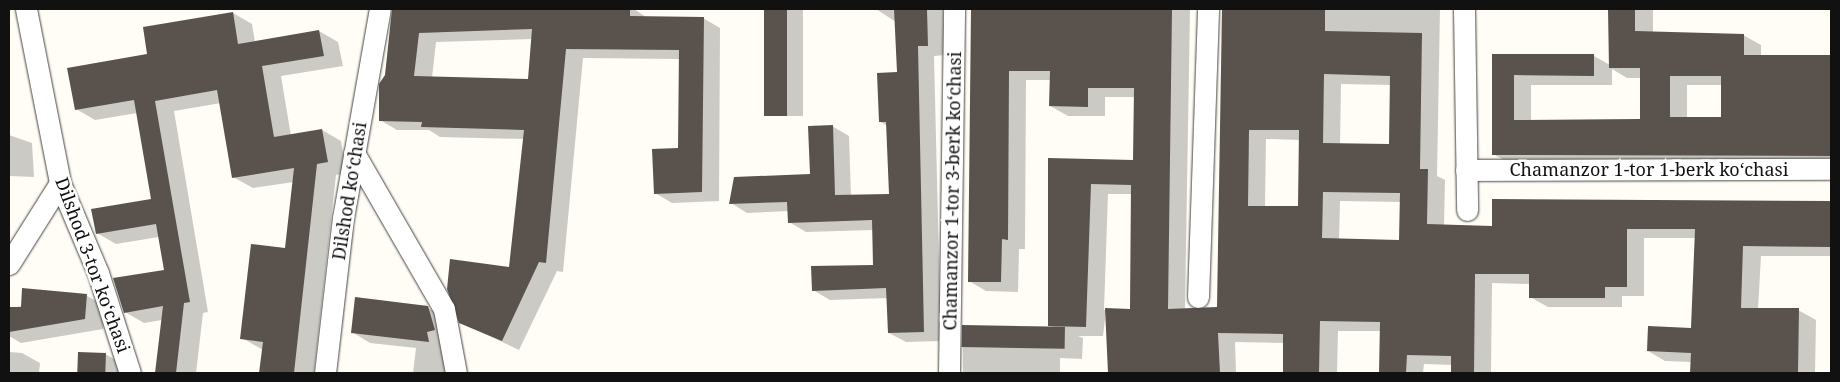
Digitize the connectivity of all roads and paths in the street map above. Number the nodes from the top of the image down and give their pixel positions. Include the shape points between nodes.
1 (26, 9) edge
2 (380, 9) edge
3 (954, 9) edge
4 (1208, 9) edge
5 (1464, 9) edge
6 (354, 153) junction
7 (1831, 169) edge
8 (1466, 170) junction
9 (60, 182) junction
10 (1467, 210) dead end
11 (9, 264) edge
12 (1198, 297) dead end
13 (130, 373) edge
14 (325, 373) edge
15 (456, 373) edge
16 (949, 373) edge

1 - 9 street, Dilshod 3-tor koʻchasi
2 - 6 street, Dilshod koʻchasi
3 - 16 street, Chamanzor 1-tor 3-berk koʻchasi
4 - 12 street
5 - 8 street
6 - 14 street, Dilshod koʻchasi
6 - 15 street via 444,309
7 - 8 street, Chamanzor 1-tor 1-berk koʻchasi
8 - 10 street
9 - 11 street
9 - 13 street, Dilshod 3-tor koʻchasi via 98,273

